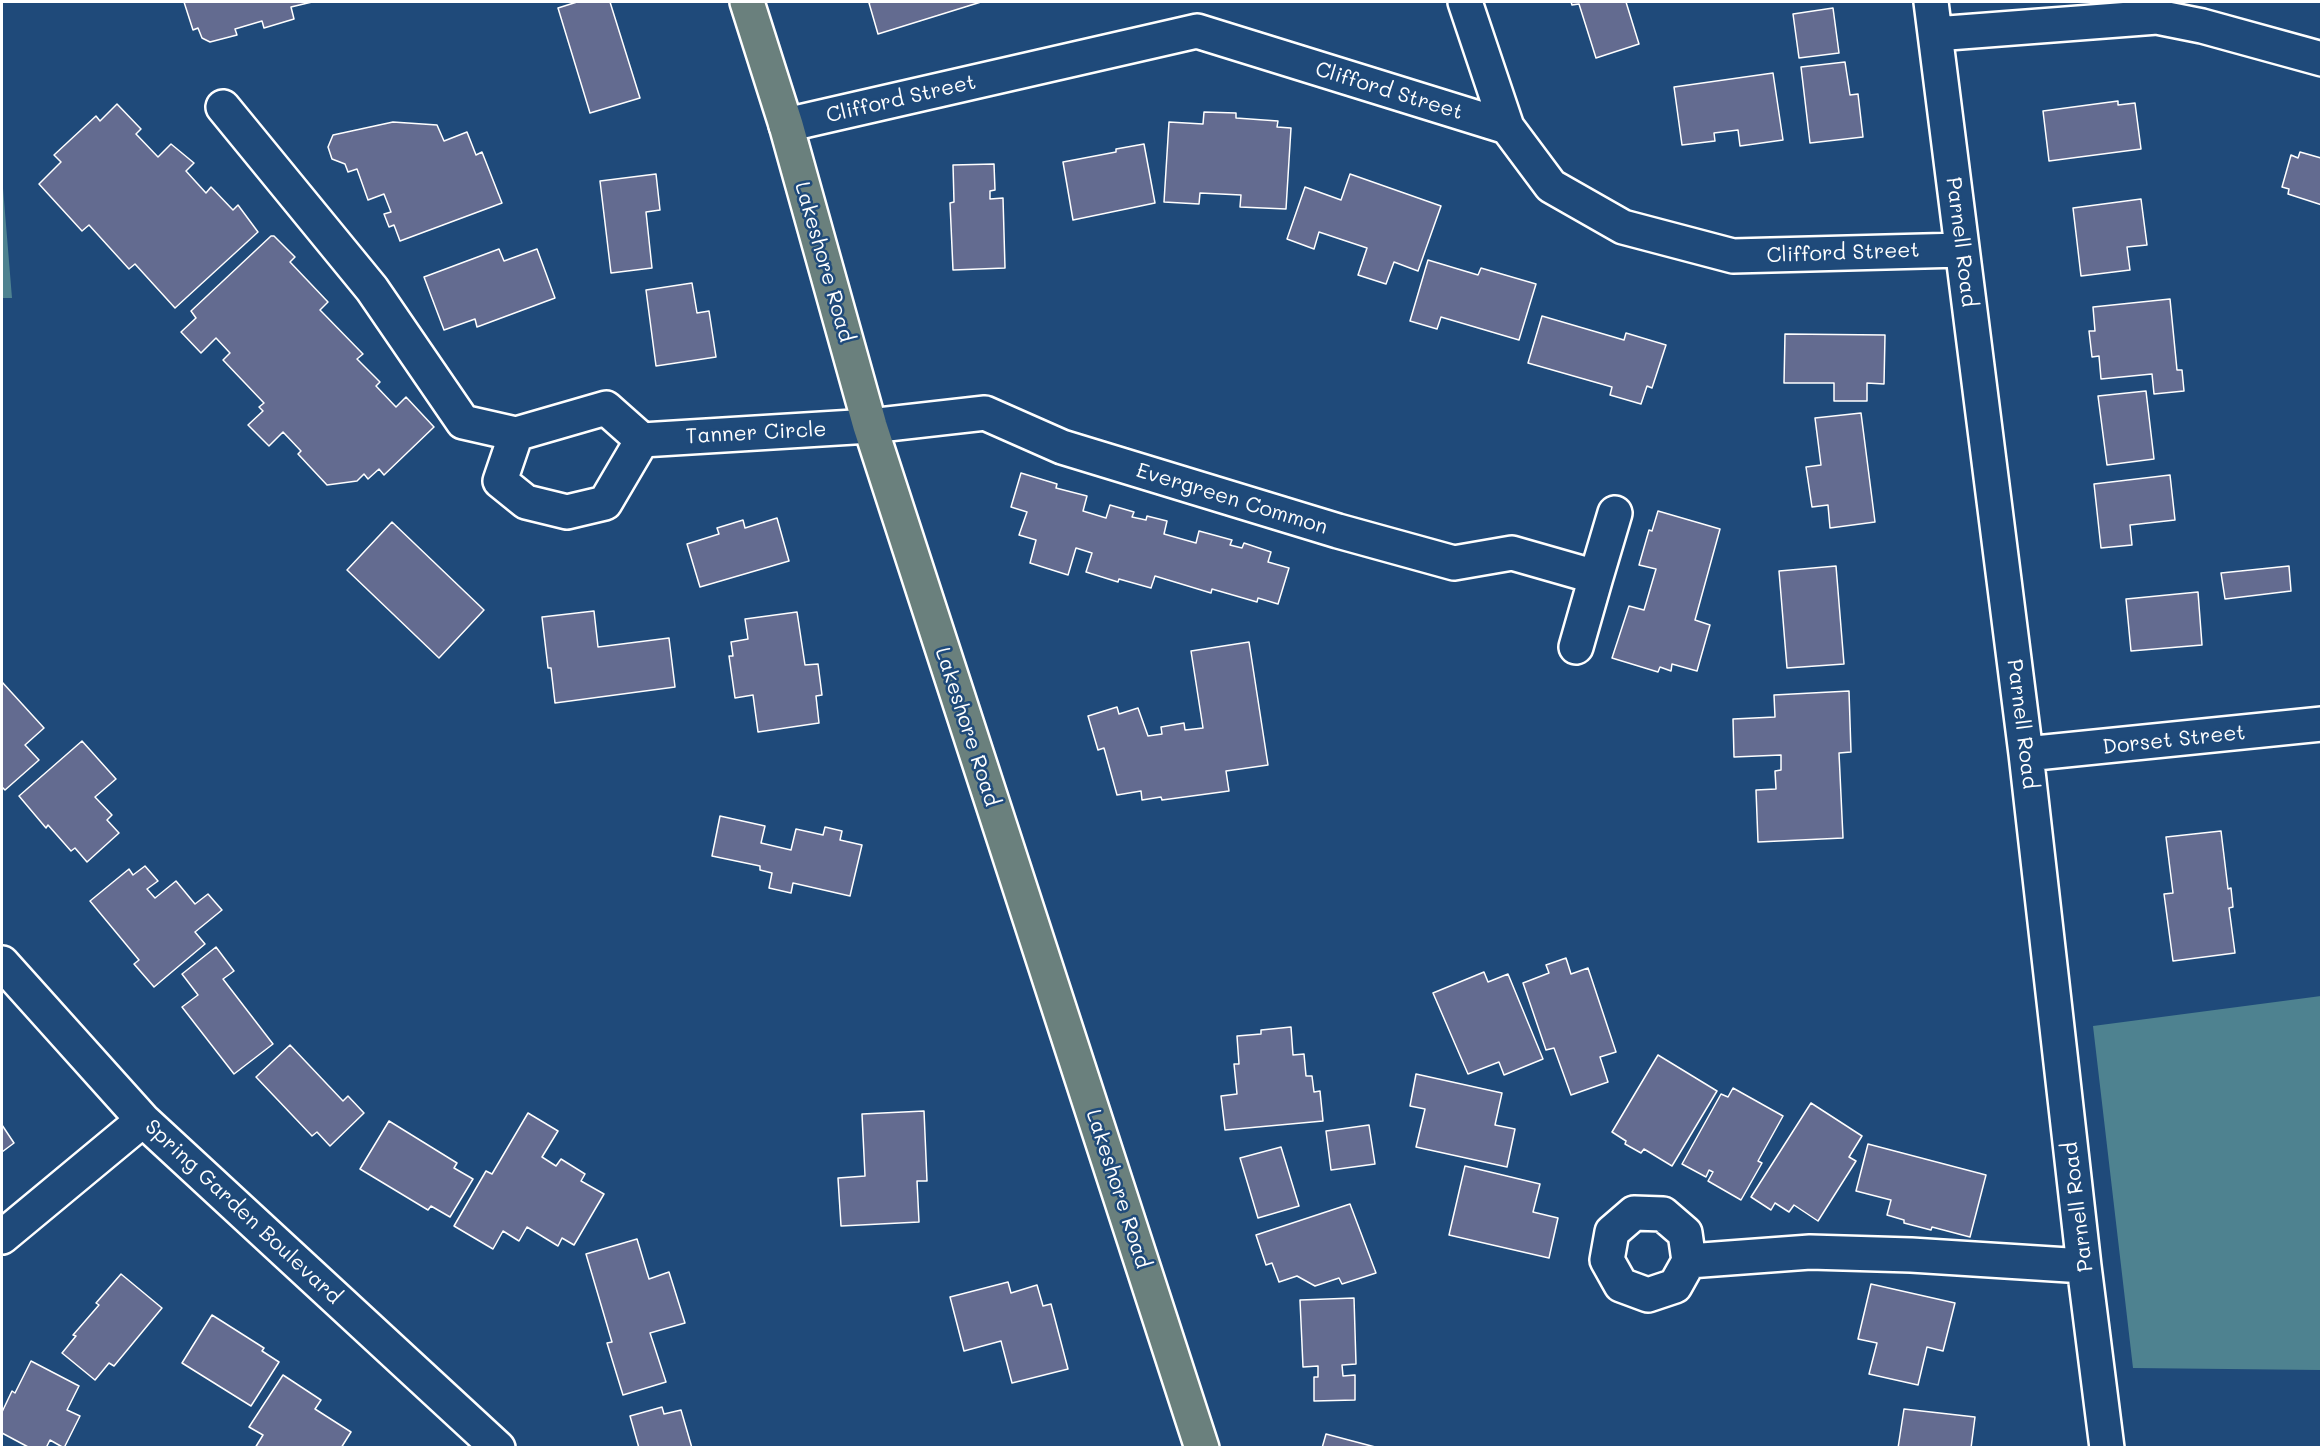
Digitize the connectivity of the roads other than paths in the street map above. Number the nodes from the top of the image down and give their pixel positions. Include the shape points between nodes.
1 (747, 2) edge
2 (1466, 2) edge
3 (1931, 2) edge
4 (1935, 34) junction
5 (2322, 59) edge
6 (223, 107) dead end
7 (786, 125) junction
8 (1507, 127) junction
9 (1962, 250) junction
10 (870, 426) junction
11 (516, 434) junction
12 (642, 440) junction
13 (1615, 513) dead end
14 (1596, 577) junction
15 (1576, 647) dead end
16 (2322, 724) edge
17 (2026, 754) junction
18 (2, 963) edge
19 (143, 1120) junction
20 (2, 1237) edge
21 (1689, 1261) dead end
22 (2084, 1266) junction
23 (498, 1448) edge
24 (1202, 1448) edge
25 (2107, 1448) edge

1 - 7 main road, Lakeshore Road
2 - 8 street
3 - 4 street, Parnell Road
4 - 5 street via 2157,17
4 - 9 street, Parnell Road
6 - 11 street via 372,289 463,422
7 - 8 street, Clifford Street via 1197,31
7 - 10 main road, Lakeshore Road
8 - 9 street, Clifford Street via 1551,186 1623,227 1733,256
9 - 17 street, Parnell Road
10 - 12 street, Tanner Circle
10 - 14 street, Evergreen Common via 985,413 1062,447 1454,563 1512,553
10 - 24 main road, Lakeshore Road
11 - 12 street via 606,408
11 - 12 street via 500,481 526,502 567,512 605,503
13 - 14 street
14 - 15 street
16 - 17 street, Dorset Street
17 - 22 street, Parnell Road
18 - 19 street, Spring Garden Boulevard
19 - 20 street
19 - 23 street, Spring Garden Boulevard
21 - 22 street via 1810,1252
22 - 25 street, Parnell Road

